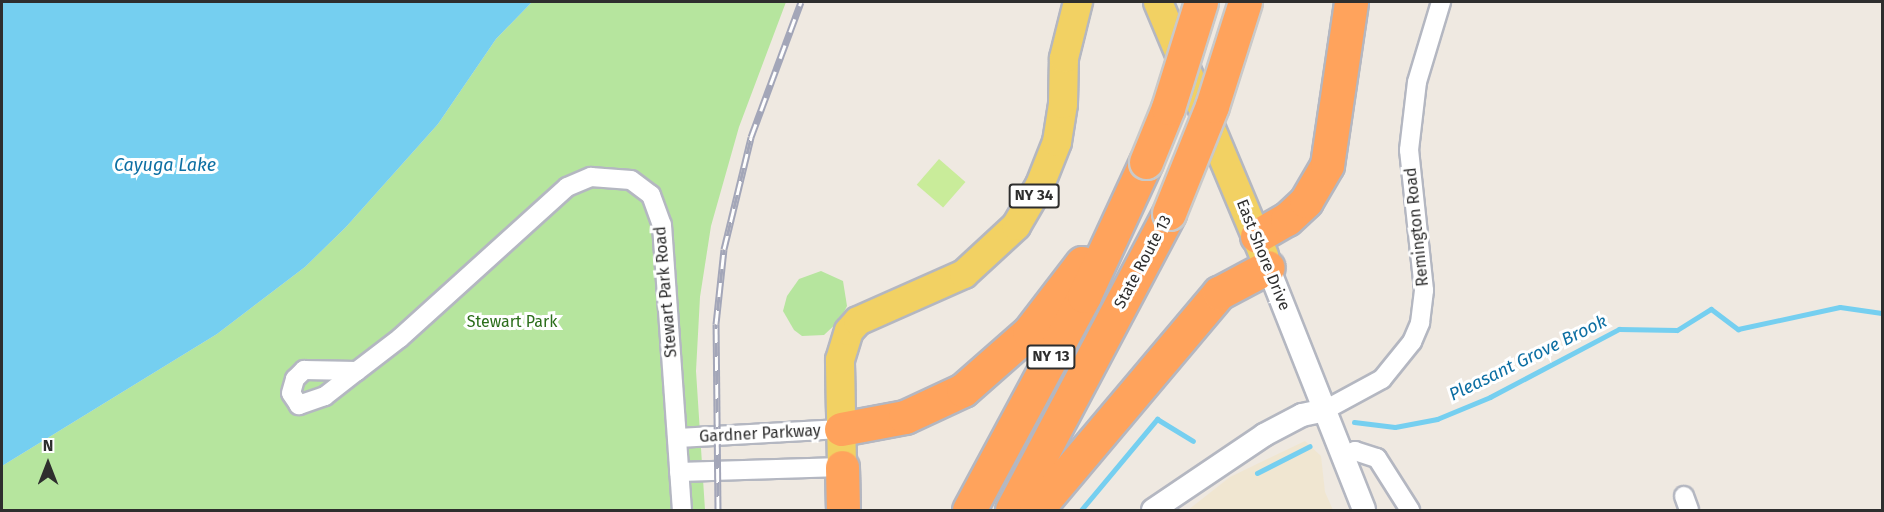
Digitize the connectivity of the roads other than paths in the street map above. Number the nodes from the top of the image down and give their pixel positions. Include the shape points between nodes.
1 (1078, 2) edge
2 (1158, 2) edge
3 (1201, 2) edge
4 (1245, 2) edge
5 (1351, 2) edge
6 (1441, 2) edge
7 (1127, 201) junction
8 (1257, 236) junction
9 (1268, 267) junction
10 (357, 371) dead end
11 (1325, 410) junction
12 (841, 429) junction
13 (678, 438) junction
14 (1343, 456) junction
15 (842, 467) junction
16 (679, 472) junction
17 (681, 510) edge
18 (843, 510) edge
19 (969, 510) edge
20 (1012, 510) edge
21 (1036, 510) edge
22 (1153, 510) edge
23 (1364, 510) edge
24 (1410, 510) edge

1 - 12 main road, NY 34 via 1067,42 1057,142 1028,209 1002,242 964,274 858,321 843,345
2 - 8 main road, East Shore Drive
3 - 7 highway, NY 13, bridge via 1168,108
4 - 20 highway, State Route 13 / NY 13, bridge via 1215,97 1169,213
5 - 8 highway via 1327,165 1306,201 1287,219
6 - 11 street, Remington Road via 1419,73 1409,150 1424,290 1420,323 1412,342 1382,379
7 - 12 highway via 1029,332 986,373 963,390 905,417
7 - 19 highway, NY 13 via 1084,296
8 - 9 main road, East Shore Drive
9 - 11 street, East Shore Drive
9 - 21 highway via 1219,293
10 - 13 street, Stewart Park Road via 400,339 567,187 591,177 631,180 651,195 662,225
11 - 14 street, East Shore Drive
11 - 22 street via 1302,416 1264,435
12 - 13 street, Gardner Parkway
12 - 15 main road, NY 34
13 - 16 street, Stewart Park Road
14 - 23 street, East Shore Drive
14 - 24 street via 1355,451 1377,458
15 - 16 street, Gardner Parkway
15 - 18 highway, NY 34
16 - 17 street, Stewart Park Road

